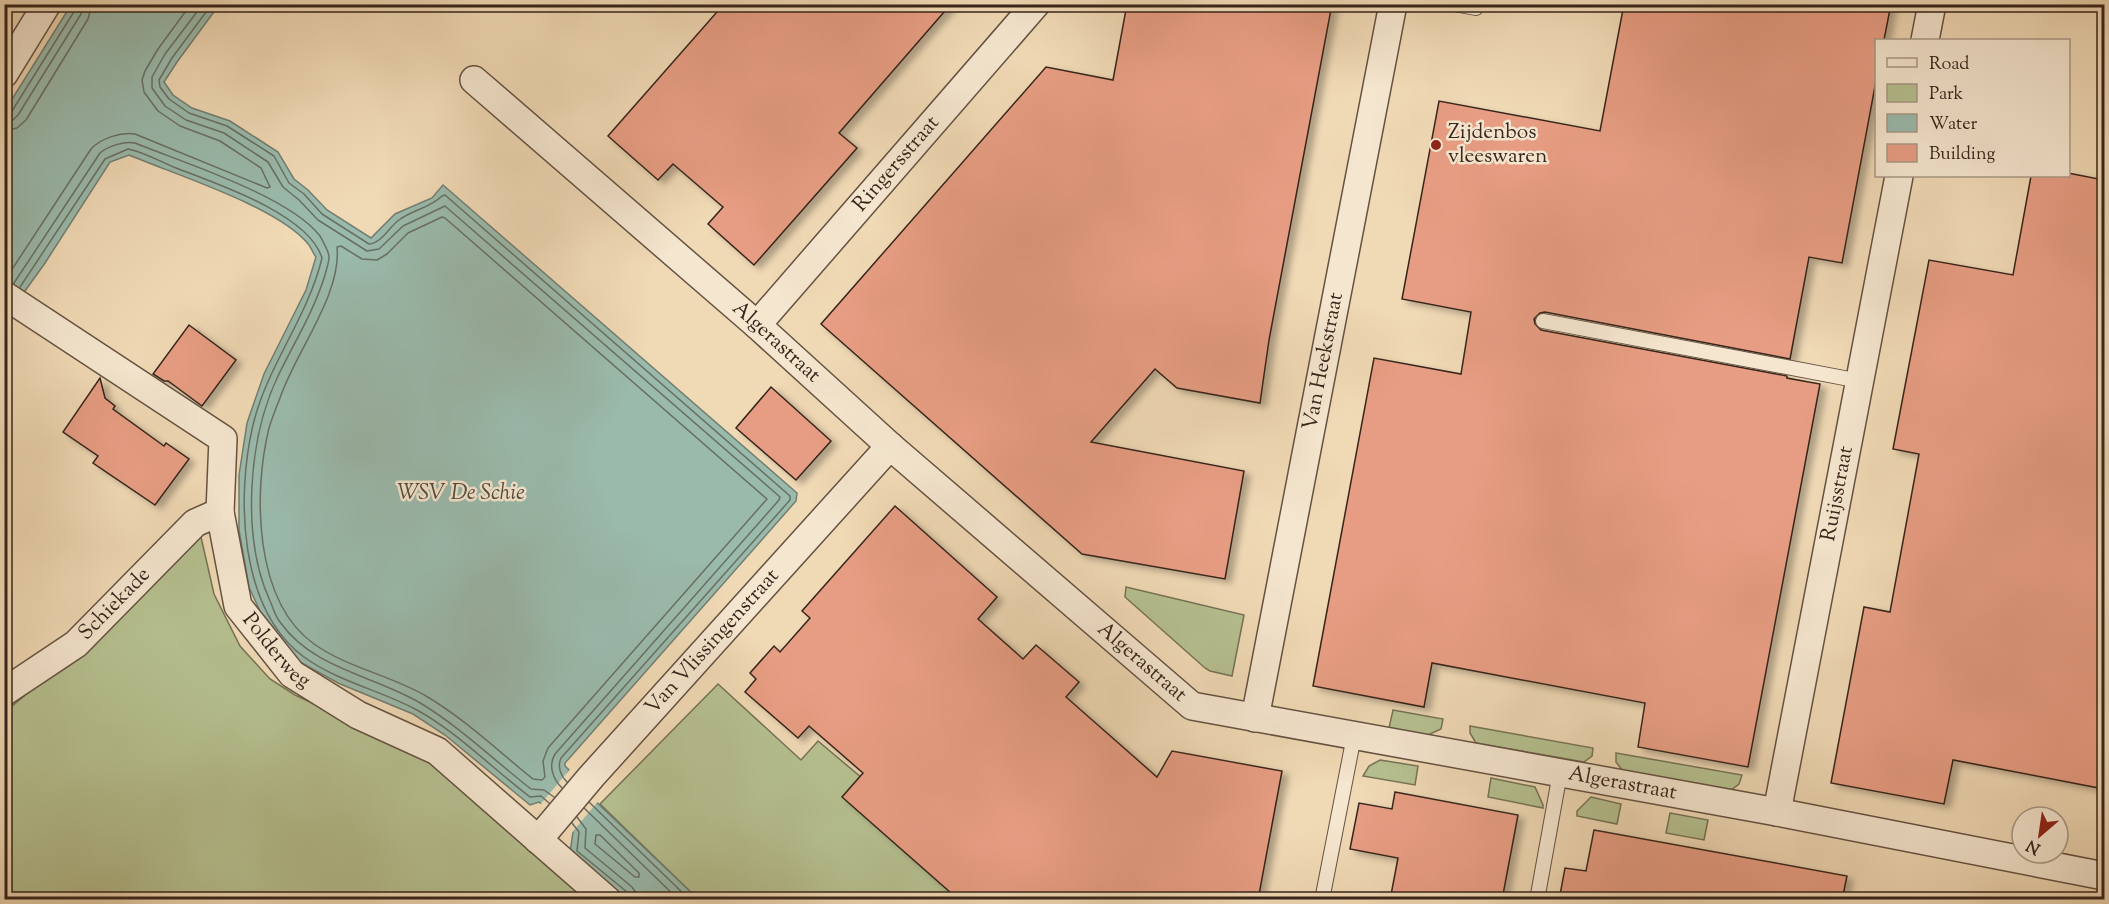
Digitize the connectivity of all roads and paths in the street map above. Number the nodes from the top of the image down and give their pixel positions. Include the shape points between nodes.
1 (47, 4) edge
2 (1036, 4) edge
3 (1393, 4) edge
4 (1454, 4) edge
5 (1932, 4) edge
6 (1476, 8) dead end
7 (1925, 39) edge
8 (4, 74) edge
9 (474, 80) dead end
10 (1899, 177) edge
11 (14, 301) edge
12 (1543, 321) dead end
13 (757, 325) junction
14 (1860, 381) junction
15 (890, 446) junction
16 (220, 512) junction
17 (4, 692) edge
18 (1255, 718) junction
19 (1354, 736) junction
20 (1560, 773) junction
21 (1777, 812) junction
22 (544, 833) junction
23 (2104, 876) edge
24 (607, 900) edge
25 (1322, 900) edge
26 (1537, 900) edge

1 - 8 street
2 - 13 street, Ringersstraat
3 - 18 street, Van Heekstraat
4 - 6 lane
5 - 7 street
9 - 13 street, Algerastraat
10 - 14 street, Ruijsstraat
11 - 16 street, Polderweg via 223,439
12 - 14 lane
13 - 15 street, Algerastraat
14 - 21 street, Ruijsstraat
15 - 18 street, Algerastraat via 1192,706
15 - 22 street, Van Vlissingenstraat
16 - 17 street, Schiekade via 195,523 76,644
16 - 22 street, Polderweg via 238,606 292,674 358,715 437,751
18 - 19 street, Algerastraat
19 - 20 street, Algerastraat
19 - 25 lane
20 - 21 street, Algerastraat
20 - 26 lane
21 - 23 street, Algerastraat
22 - 24 street, Polderweg

